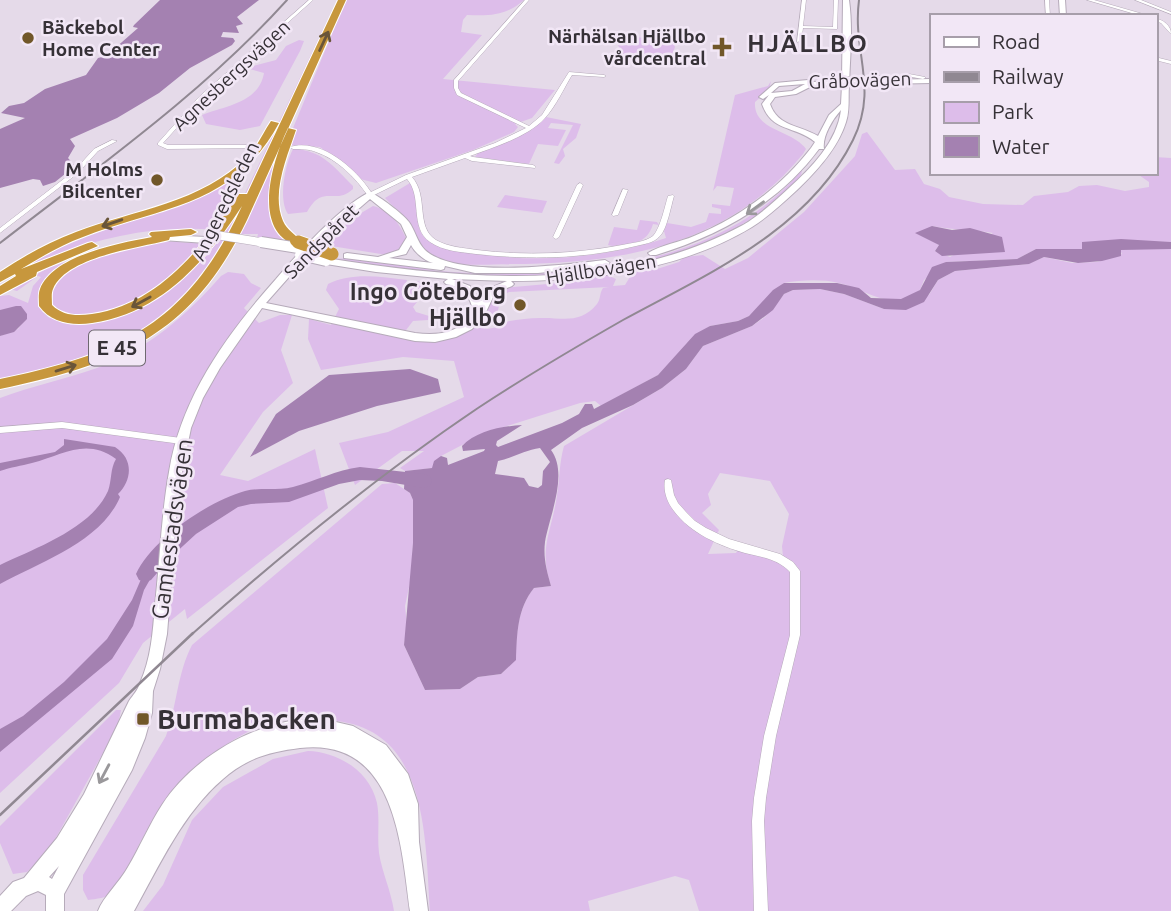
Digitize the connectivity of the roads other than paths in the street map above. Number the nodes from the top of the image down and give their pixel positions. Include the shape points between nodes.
1 (311, 0) edge
2 (333, 0) edge
3 (342, 0) edge
4 (527, 0) edge
5 (804, 0) edge
6 (836, 0) edge
7 (846, 0) edge
8 (1089, 0) edge
9 (1137, 0) edge
10 (1171, 13) edge
11 (1141, 14) edge
12 (1157, 20) edge
13 (804, 27) dead end
14 (1171, 33) edge
15 (799, 41) dead end
16 (604, 76) dead end
17 (905, 78) junction
18 (928, 79) edge
19 (883, 80) junction
20 (306, 81) junction
21 (839, 81) junction
22 (788, 83) junction
23 (774, 88) junction
24 (799, 89) junction
25 (785, 93) junction
26 (842, 106) junction
27 (274, 124) junction
28 (827, 127) junction
29 (530, 128) junction
30 (778, 128) junction
31 (834, 139) junction
32 (803, 140) junction
33 (114, 141) dead end
34 (820, 141) junction
35 (253, 147) dead end
36 (293, 147) dead end
37 (466, 156) junction
38 (804, 161) junction
39 (533, 167) dead end
40 (408, 176) junction
41 (805, 178) junction
42 (580, 185) dead end
43 (625, 191) dead end
44 (370, 195) junction
45 (671, 196) dead end
46 (615, 215) dead end
47 (0, 231) edge
48 (191, 232) joint
49 (208, 237) junction
50 (556, 237) dead end
51 (165, 238) junction
52 (411, 238) junction
53 (329, 257) junction
54 (352, 257) junction
55 (369, 269) junction
56 (475, 270) junction
57 (580, 275) junction
58 (0, 278) edge
59 (0, 289) edge
60 (261, 305) junction
61 (480, 313) junction
62 (0, 384) edge
63 (0, 430) edge
64 (181, 441) junction
65 (668, 483) dead end
66 (145, 691) junction
67 (410, 839) junction
68 (31, 884) junction
69 (55, 901) edge
70 (0, 909) edge
71 (107, 911) edge
72 (124, 911) edge
73 (419, 911) edge
74 (761, 911) edge

1 - 35 street, Agnesbergsvägen via 201,98 160,144
2 - 27 highway, Angeredsleden
20 -> 3 highway, Angeredsleden / E 45
4 - 29 street via 456,80 456,88 459,94
5 - 15 street
6 - 13 street via 835,28
7 - 26 main road, Hjällbovägen
8 - 11 street
9 - 10 street
12 - 14 street
16 - 29 street, Sandspåret via 571,73 544,116
17 - 18 main road, Gråbovägen
17 - 19 main road, Gråbovägen
17 - 19 main road, Gråbovägen
19 - 21 main road, Gråbovägen, bridge
20 - 53 highway, bridge via 280,165 276,222 295,241
62 -> 20 highway, Angeredsleden / E 45 via 102,355 155,327 186,303 206,281 236,230
21 - 22 main road, Gråbovägen
21 - 24 main road, Gråbovägen
22 - 23 main road, Gråbovägen
22 - 24 main road, Gråbovägen
23 - 25 main road, Gråbovägen
23 - 30 main road via 759,106 765,120
24 - 25 main road, Gråbovägen
25 - 32 main road, Gråbovägen via 769,98 769,113
26 - 28 main road, Hjällbovägen
26 - 31 main road, Hjällbovägen via 845,111
27 -> 51 highway via 243,196 221,230 163,287 129,308 98,318 63,318 45,306 47,287 72,265 113,248
27 -> 58 highway, Angeredsleden via 247,162 215,185 67,239
28 - 32 main road
28 - 34 main road, Hjällbovägen
29 - 37 street, Sandspåret
30 - 32 main road
30 - 34 main road
31 - 34 main road
31 - 41 main road, Hjällbovägen
32 - 34 main road
32 - 38 main road via 809,149
33 - 47 street via 96,150 76,172
34 - 38 main road, Hjällbovägen
34 - 41 main road via 821,148
36 - 44 street via 326,154
37 - 39 street
37 - 40 street, Sandspåret
38 -> 56 main road, Hjällbovägen via 740,218 678,246 575,267
40 - 44 street, Sandspåret
40 - 45 street via 417,186 422,224 432,240 513,257 573,254 651,240 659,234
41 - 57 main road, Hjällbovägen via 769,211 722,238 650,263
42 - 50 street
43 - 46 street
44 - 52 main road via 405,223
44 - 60 main road, Sandspåret via 323,233
48 - 49 main road
48 - 59 highway via 101,244 50,261
49 - 51 main road
49 - 53 main road, bridge
51 - 59 highway via 85,252
52 - 54 main road via 403,252 393,256
52 - 56 main road via 432,260
53 - 54 main road, Hjällbovägen
53 - 55 main road, Hjällbovägen
54 - 56 main road, Hjällbovägen
55 - 57 main road, Hjällbovägen via 489,280
55 - 61 main road via 455,283 474,294
57 - 61 main road via 494,288
60 - 61 main road via 426,339 459,333
60 - 64 main road, Gamlestadsvägen via 219,359
63 - 64 street via 62,425
64 - 66 main road, Gamlestadsvägen via 163,603
65 - 74 street via 673,507 689,520 736,545 780,557 796,571 795,635 760,798
66 -> 68 main road, Gamlestadsvägen via 84,810
66 - 69 main road, Gamlestadsvägen via 146,710 126,762
67 - 71 main road via 407,792 378,750 336,730 282,730 240,745 201,772 169,810 120,897
67 - 72 main road via 388,780 363,755 343,744 317,739 278,742 242,755 195,793
67 - 73 main road
68 - 69 main road, Gamlestadsvägen via 45,883
68 - 70 main road, Gamlestadsvägen via 15,892

